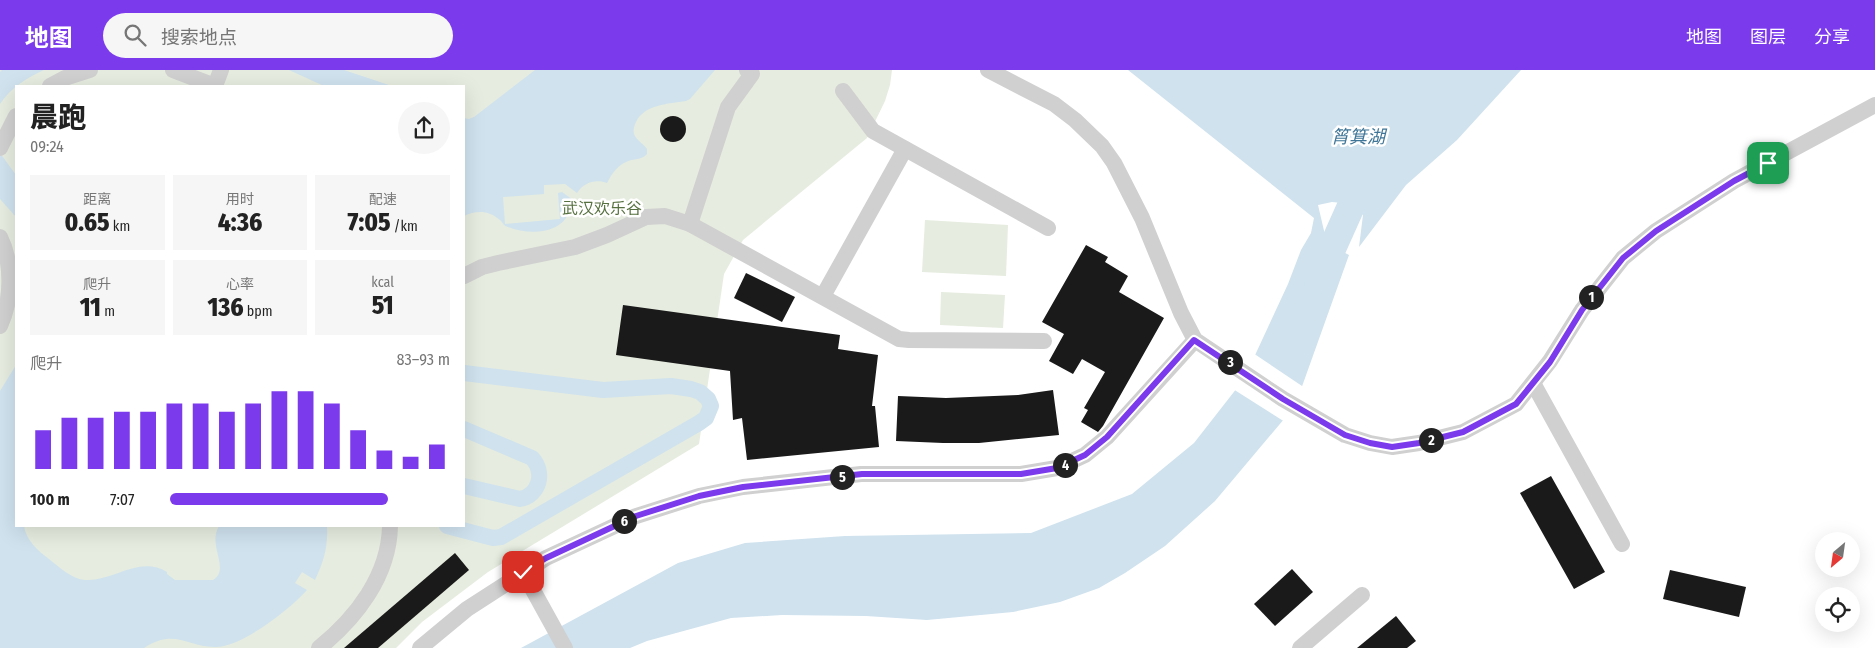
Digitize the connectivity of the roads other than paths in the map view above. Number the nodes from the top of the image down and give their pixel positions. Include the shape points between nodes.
1 (90, 70) edge
2 (173, 70) edge
3 (221, 70) edge
4 (747, 70) edge
5 (988, 70) edge
6 (52, 85) edge
7 (212, 85) edge
8 (215, 85) edge
9 (843, 91) dead end
10 (1875, 106) edge
11 (15, 118) edge
12 (3, 142) edge
13 (906, 149) junction
14 (690, 224) junction
15 (1048, 228) dead end
16 (0, 237) edge
17 (465, 276) edge
18 (823, 296) junction
19 (0, 326) edge
20 (1194, 340) junction
21 (1044, 341) dead end
22 (1533, 383) junction
23 (390, 527) edge
24 (1622, 544) dead end
25 (523, 572) junction
26 (1362, 595) dead end
27 (319, 648) edge
28 (420, 648) edge
29 (565, 648) edge
30 (1300, 648) edge

1 - 6 street
2 - 7 street
3 - 8 street
4 - 14 street via 752,74 728,107
5 - 20 street via 1054,104 1102,146 1142,218
9 - 13 street via 873,131
10 - 22 street via 1734,181 1656,231 1623,258 1582,310
11 - 12 street
13 - 15 street
13 - 18 street
14 - 17 street via 665,216 646,217 575,247 498,263
14 - 18 street
16 - 19 street via 9,275 7,304
18 - 21 street via 899,339
20 - 22 street via 1319,421 1345,435 1392,447 1463,432 1516,404
20 - 25 street via 1107,437 1085,455 1057,468 1021,474 862,474 743,487 699,496 636,516
22 - 24 street
23 - 27 street via 385,559 369,593 350,619
25 - 28 street via 467,609
25 - 29 street
26 - 30 street

